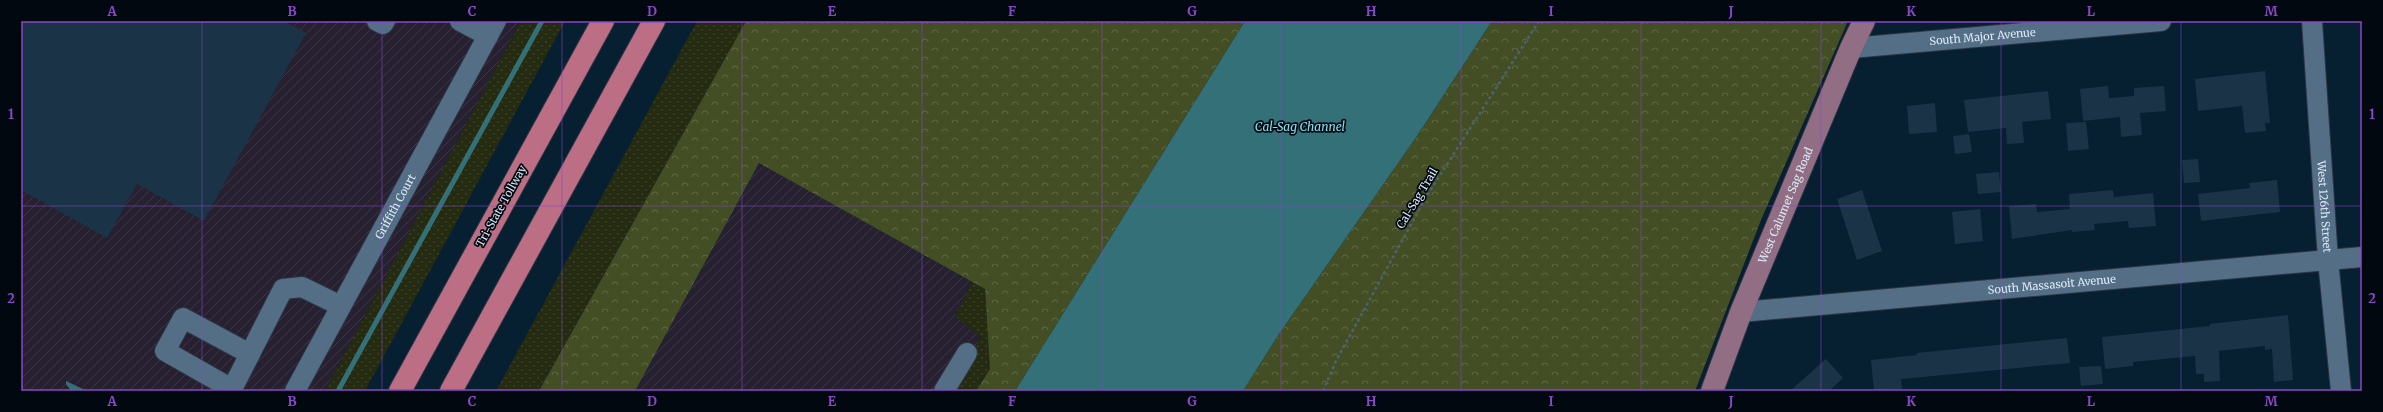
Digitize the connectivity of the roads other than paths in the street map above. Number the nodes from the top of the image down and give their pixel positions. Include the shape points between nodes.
1 (377, 21) edge
2 (384, 21) edge
3 (460, 21) edge
4 (603, 21) edge
5 (654, 21) edge
6 (1864, 21) edge
7 (2161, 21) edge
8 (2312, 21) edge
9 (492, 29) edge
10 (1851, 48) junction
11 (2362, 256) edge
12 (2328, 260) junction
13 (341, 306) junction
14 (1741, 312) junction
15 (967, 353) dead end
16 (250, 354) junction
17 (232, 390) edge
18 (295, 391) edge
19 (400, 391) edge
20 (451, 391) edge
21 (944, 391) edge
22 (1712, 391) edge
23 (2341, 391) edge

1 - 2 street via 383,24
3 - 9 street
4 - 19 highway, Tri-State Tollway
5 - 20 highway
6 - 10 main road, West Calumet Sag Road
7 - 10 street, South Major Avenue
8 - 12 street, West 126th Street
9 - 13 street, Griffith Court
10 - 14 main road, West Calumet Sag Road
11 - 12 street, South Massasoit Avenue
12 - 14 street, South Massasoit Avenue
12 - 23 street, West 126th Street
13 - 16 street via 302,287 283,289
13 - 18 street, Griffith Court
14 - 22 main road, West Calumet Sag Road
15 - 21 street
16 - 17 street
16 - 17 street via 183,318 165,351

